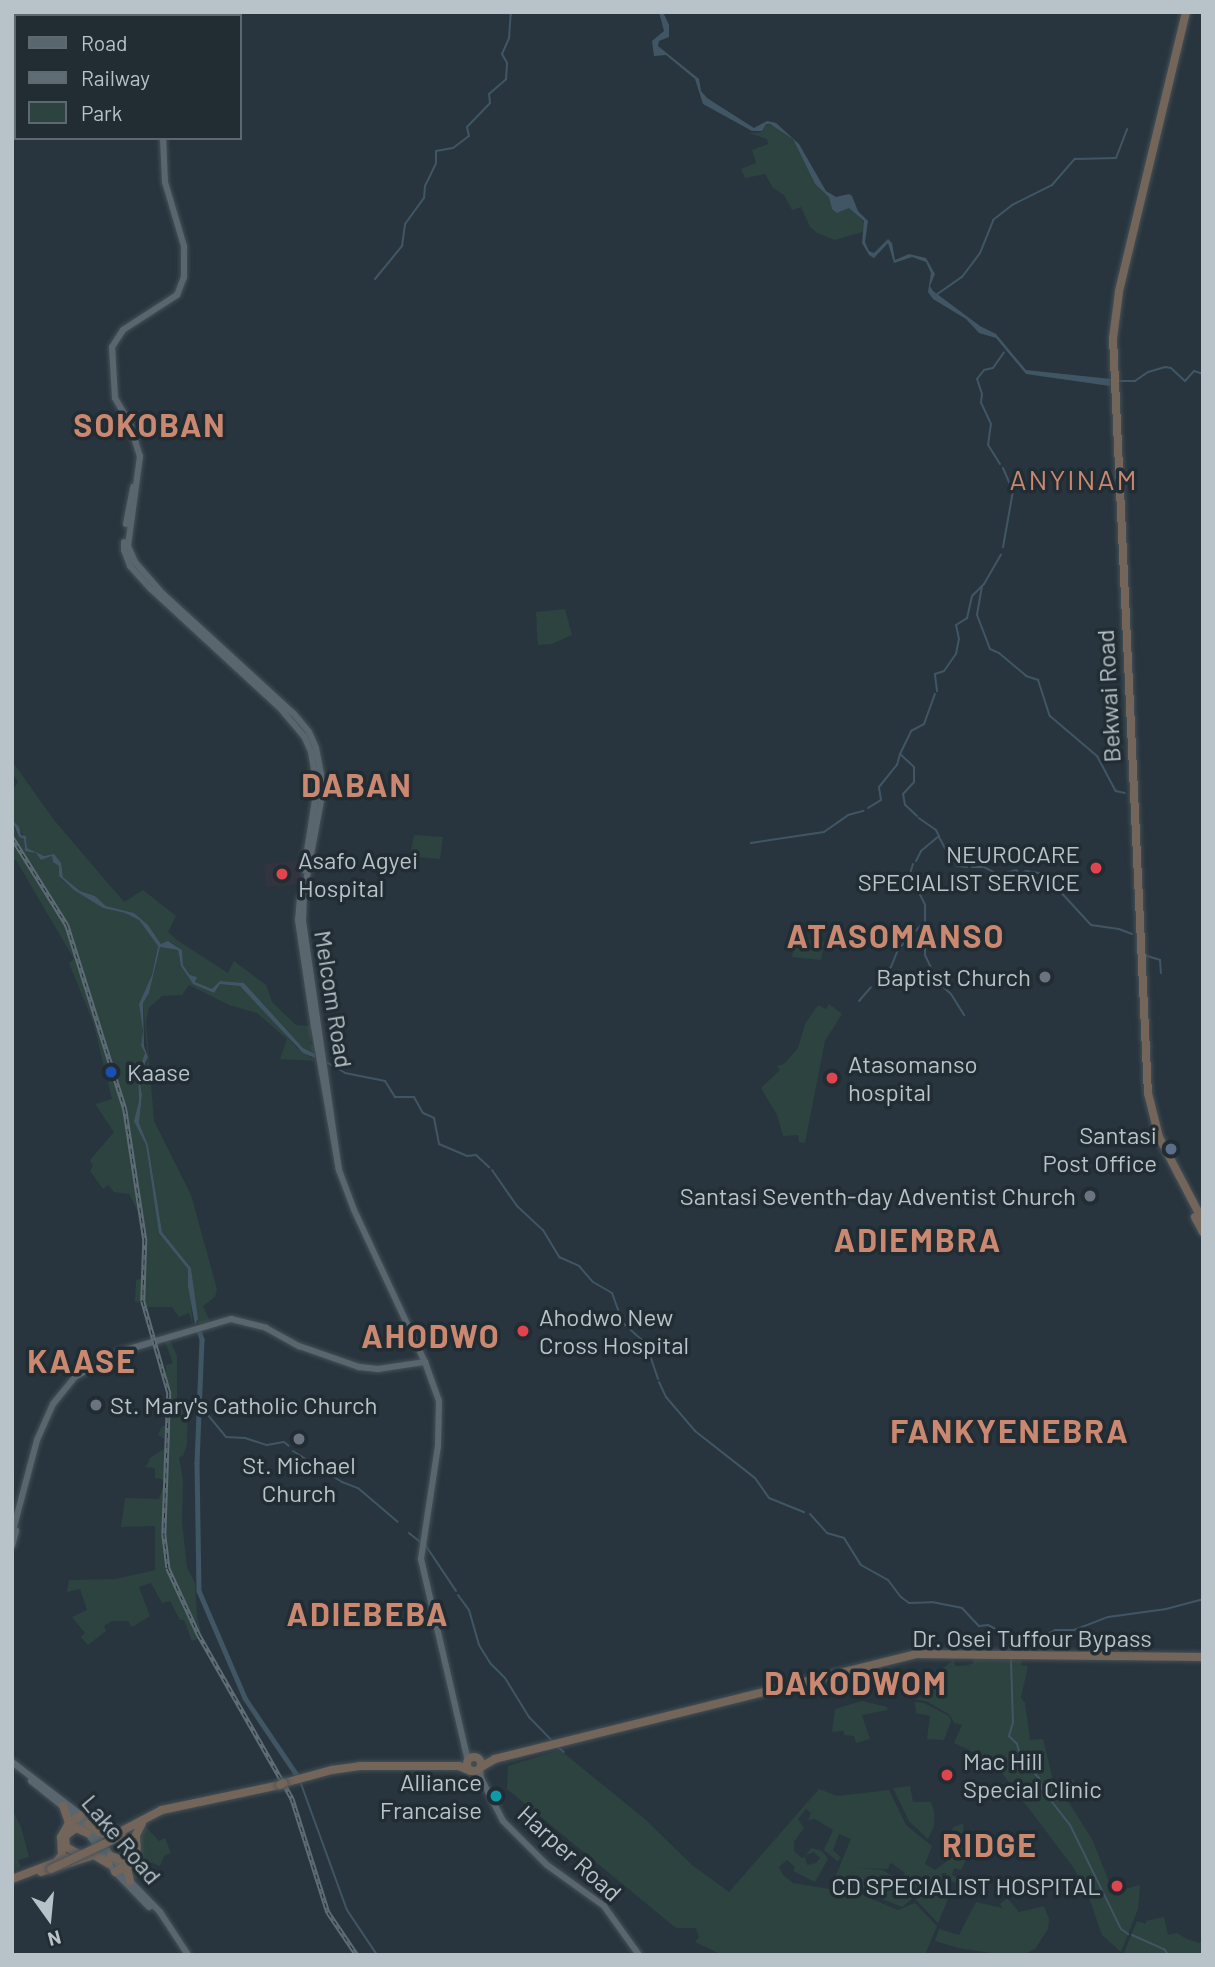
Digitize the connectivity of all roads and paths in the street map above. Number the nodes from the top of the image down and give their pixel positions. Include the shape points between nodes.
1 (1186, 12) edge
2 (163, 140) edge
3 (1139, 960) junction
4 (1203, 1221) edge
5 (1203, 1231) edge
6 (425, 1362) junction
7 (87, 1370) junction
8 (79, 1374) junction
9 (67, 1384) junction
10 (12, 1534) edge
11 (12, 1546) edge
12 (1203, 1657) edge
13 (12, 1764) edge
14 (473, 1766) junction
15 (244, 1796) junction
16 (64, 1807) junction
17 (162, 1810) junction
18 (79, 1817) junction
19 (142, 1824) junction
20 (68, 1825) junction
21 (88, 1829) junction
22 (116, 1837) junction
23 (80, 1853) junction
24 (130, 1863) junction
25 (53, 1865) junction
26 (114, 1865) junction
27 (41, 1872) junction
28 (130, 1881) junction
29 (13, 1882) edge
30 (186, 1955) edge
31 (639, 1955) edge

1 - 3 highway, Bekwai Road via 1112,311
2 - 6 main road, Melcom Road via 165,182 185,253 184,281 177,295 123,330 112,347 115,397 140,451 128,546 135,562 186,618 294,714 311,744 322,787 303,905 307,966 340,1170 376,1260
3 - 4 highway, Bekwai Road via 1152,1112 1159,1137
3 - 5 highway, Bekwai Road via 1142,1074 1148,1115 1163,1156
6 - 7 main road via 370,1369 232,1319 133,1347
6 - 14 main road via 439,1401 440,1419 421,1559
7 - 8 main road
7 - 11 main road via 63,1392 49,1418
8 - 9 main road
8 - 9 main road via 68,1374
9 - 10 main road via 41,1429
12 - 14 highway, Dr. Osei Tuffour Bypass via 915,1654
13 - 16 main road, Lake Road
13 - 18 main road, Lake Road
14 - 15 highway via 356,1767
14 - 31 main road, Harper Road via 503,1821 547,1865 604,1906
15 - 17 highway
15 - 19 highway
16 - 18 main road, Lake Road
16 - 20 highway
17 - 21 highway via 106,1834
17 - 22 highway
18 - 20 highway
18 - 21 main road, Lake Road
19 - 22 highway
19 - 24 highway via 136,1835 137,1855
20 - 25 highway via 61,1837 62,1854
21 - 23 highway via 76,1828 65,1836 66,1847
21 - 26 main road, Lake Road
22 - 23 highway, bridge
22 - 25 highway, bridge
22 - 26 highway via 132,1841 134,1853
23 - 25 highway
24 - 26 highway
24 - 28 highway
25 - 27 highway
25 - 29 highway
26 - 27 highway via 94,1855
26 - 28 main road, Lake Road
26 - 30 main road, Lake Road
27 - 29 highway
28 - 30 main road, Lake Road via 160,1912

